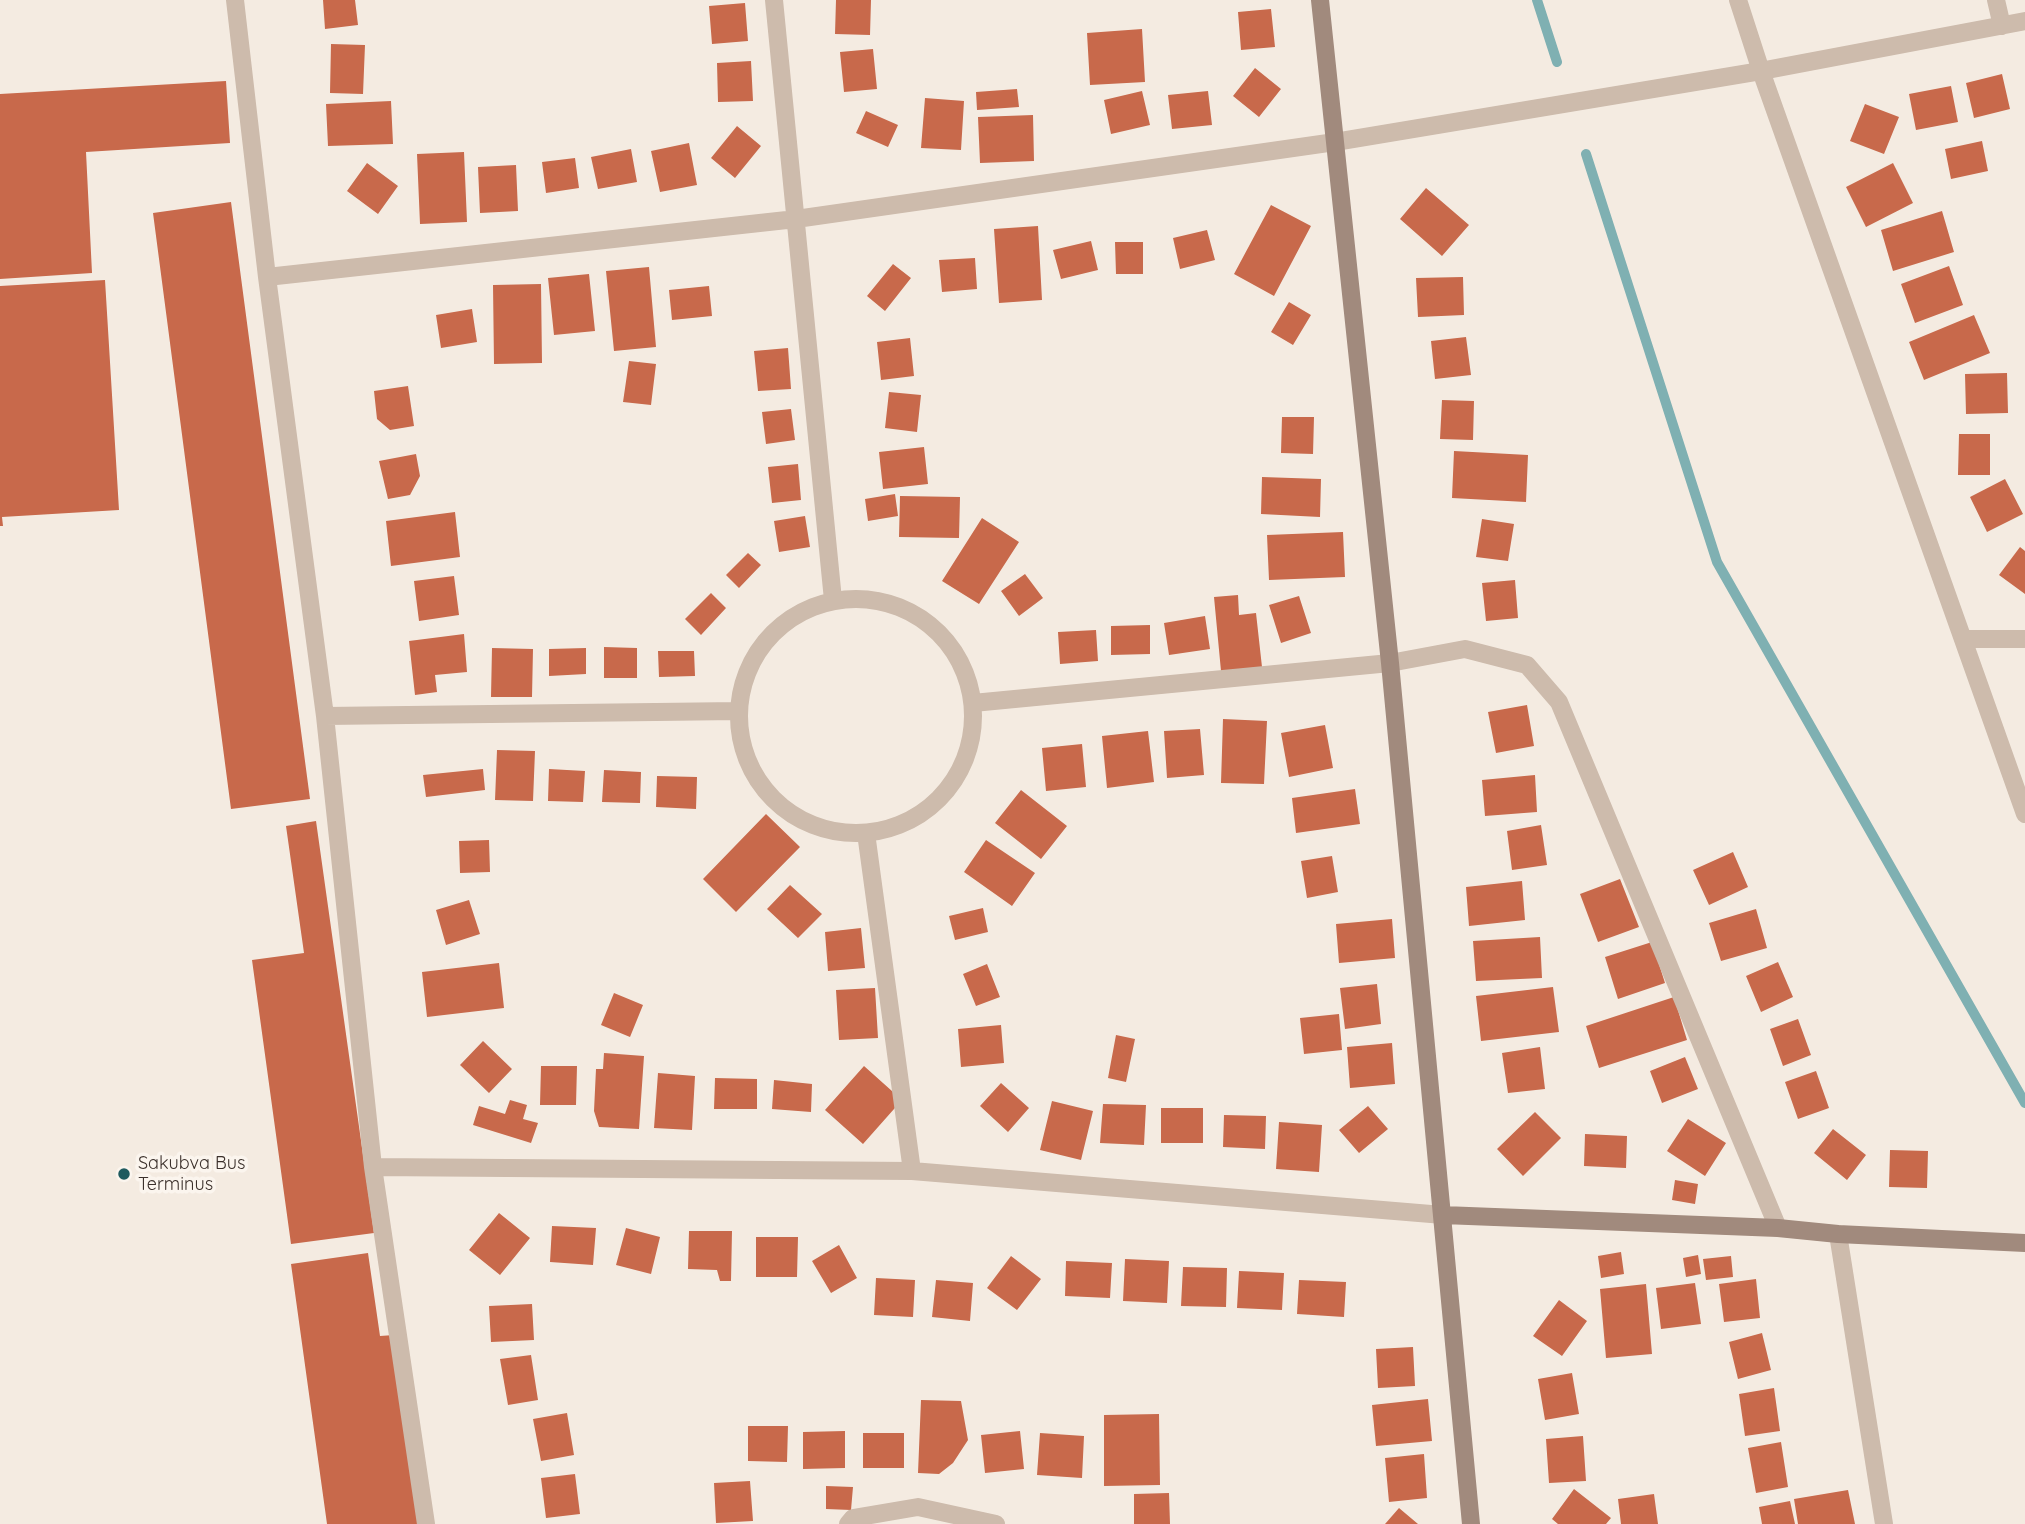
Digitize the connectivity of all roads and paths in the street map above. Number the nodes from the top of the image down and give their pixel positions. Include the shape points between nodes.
1 (235, 0) edge
2 (774, 0) edge
3 (1320, 0) edge
4 (1738, 0) edge
5 (1996, 0) edge
6 (2025, 21) edge
7 (2002, 26) junction
8 (1761, 71) junction
9 (1335, 142) junction
10 (796, 219) junction
11 (267, 277) junction
12 (833, 600) junction
13 (1963, 639) junction
14 (2025, 639) edge
15 (1390, 663) junction
16 (973, 704) junction
17 (738, 711) junction
18 (326, 716) junction
19 (2025, 814) edge
20 (866, 833) junction
21 (373, 1167) junction
22 (912, 1171) junction
23 (1443, 1215) junction
24 (1778, 1228) junction
25 (1838, 1234) junction
26 (2025, 1243) edge
27 (426, 1524) edge
28 (848, 1524) edge
29 (996, 1524) edge
30 (1471, 1524) edge
31 (1884, 1524) edge

1 - 11 street
2 - 10 street
3 - 9 street
4 - 8 street
5 - 7 street
6 - 7 street
7 - 8 street
8 - 9 street
8 - 13 street
9 - 10 street
9 - 15 street
10 - 11 street
10 - 12 street
11 - 18 street
12 - 16 street via 872,599 909,611 941,633 963,665
12 - 17 street via 802,612 775,632 755,658
13 - 14 street
13 - 19 street
15 - 16 street
15 - 23 street
15 - 24 street via 1465,649 1527,665 1559,702
16 - 20 street via 971,741 957,775 933,804 902,824
17 - 18 street
17 - 20 street via 747,759 766,791 794,816 829,831
18 - 21 street
20 - 22 street
21 - 22 street
21 - 27 street
22 - 23 street
23 - 24 street
23 - 30 street
24 - 25 street
25 - 26 street
25 - 31 street
28 - 29 street via 853,1518 918,1507

